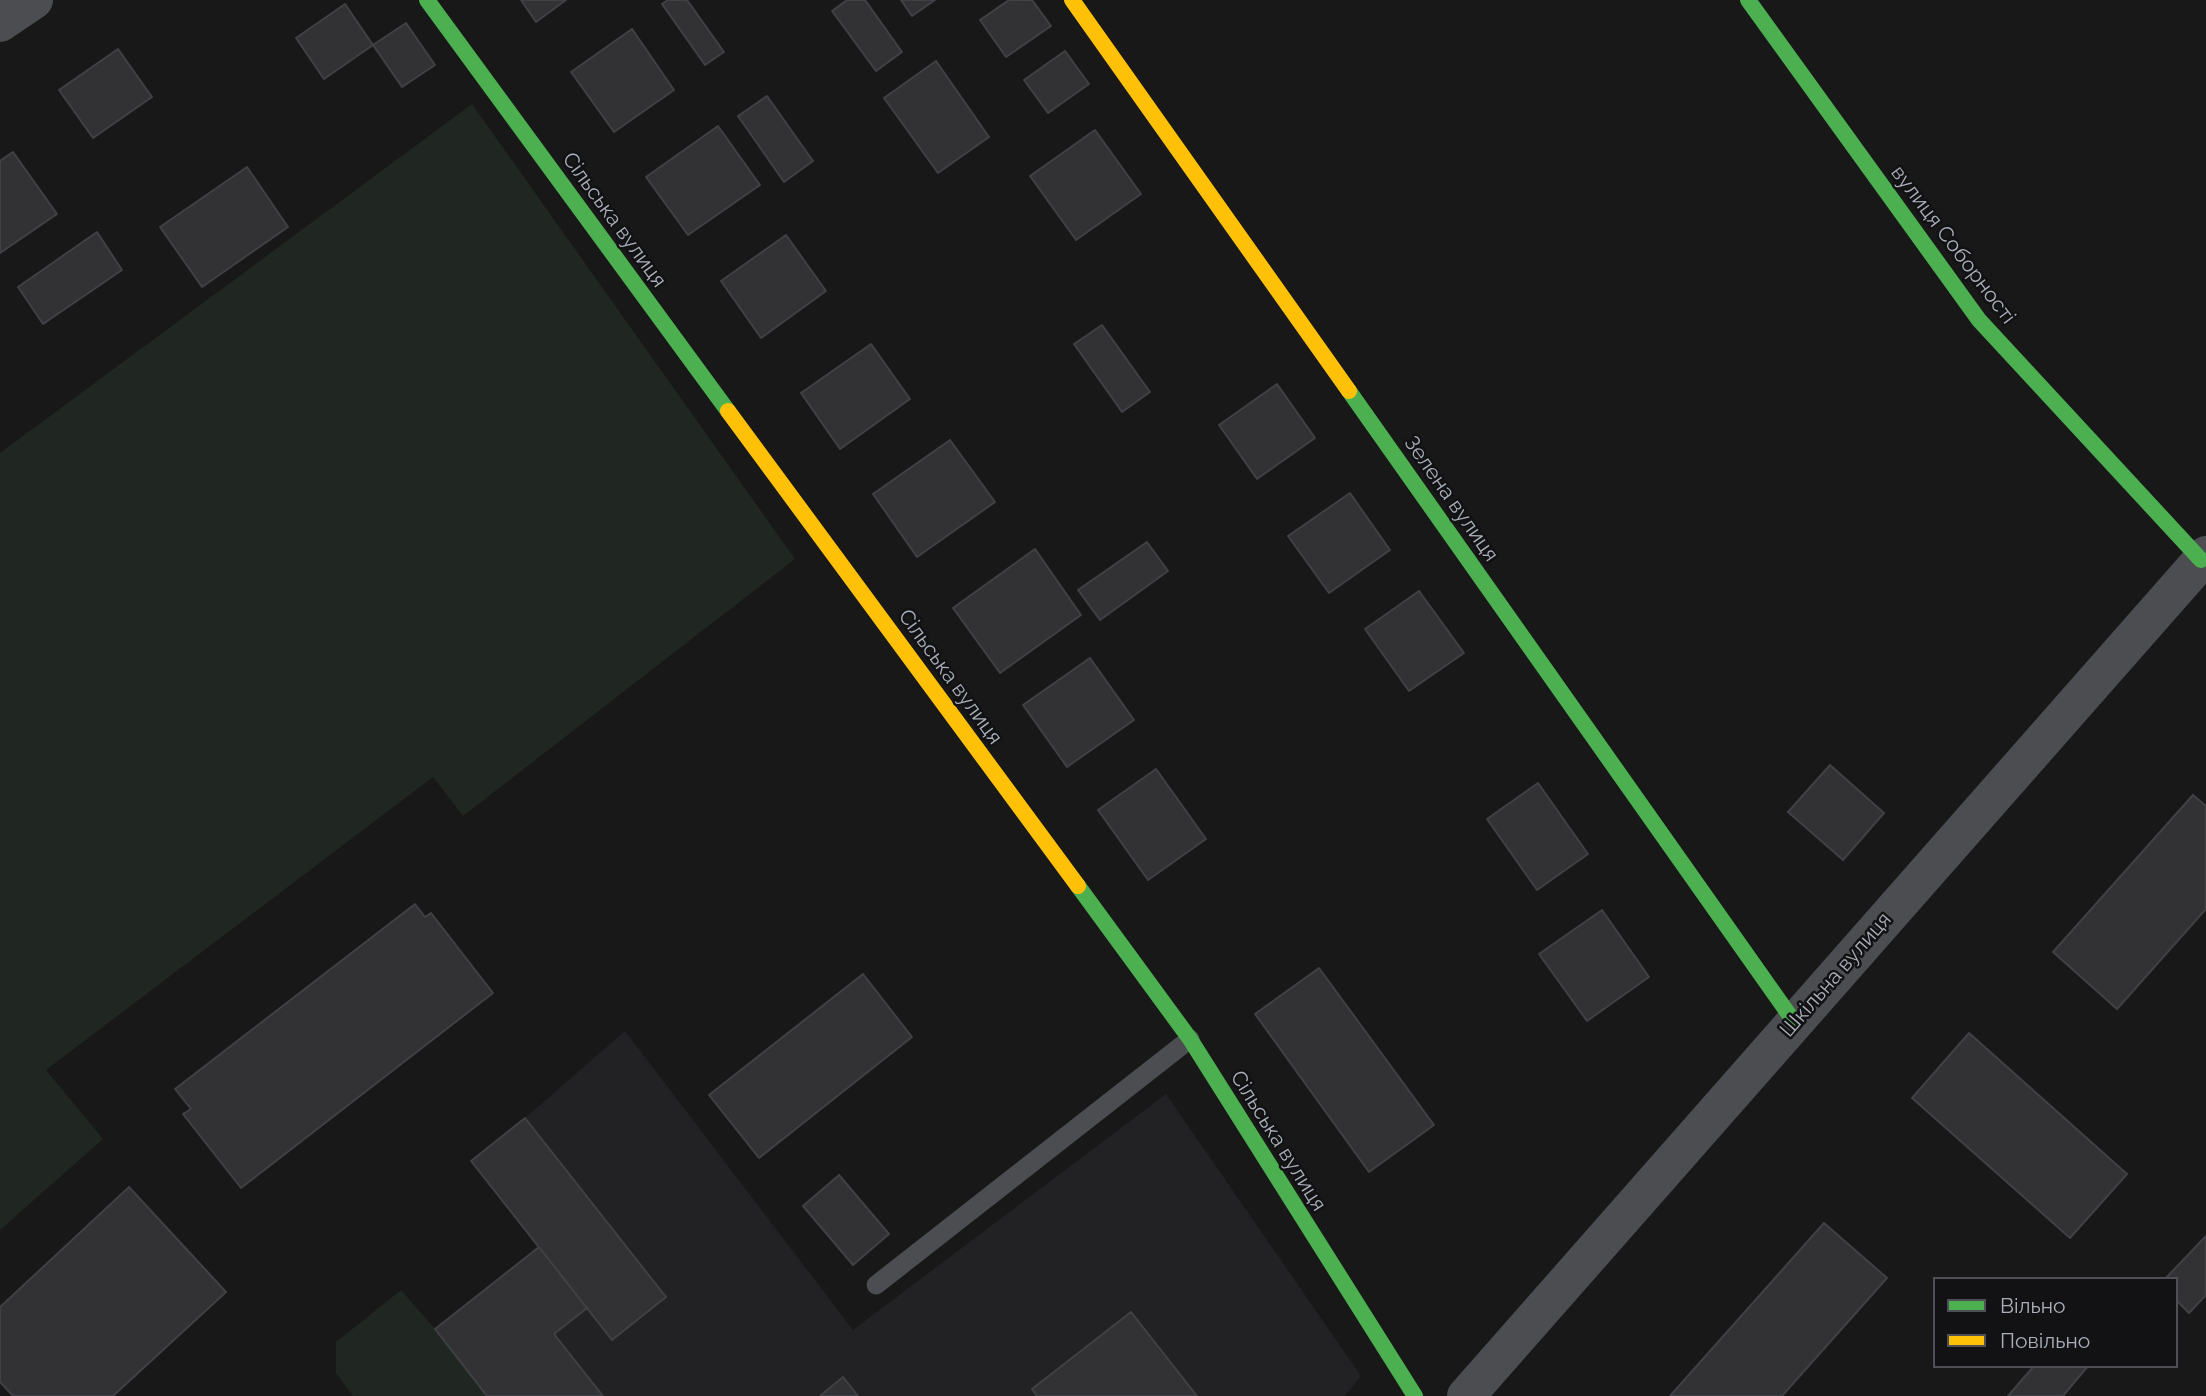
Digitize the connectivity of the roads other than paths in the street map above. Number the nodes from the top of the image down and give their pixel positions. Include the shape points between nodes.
1 (34, 0) edge
2 (427, 0) edge
3 (1072, 0) edge
4 (1748, 0) edge
5 (0, 23) edge
6 (2204, 557) edge
7 (1795, 1023) junction
8 (1190, 1039) junction
9 (876, 1285) dead end
10 (1415, 1396) edge
11 (1466, 1396) edge

1 - 5 street
2 - 8 street, Сільська вулиця
3 - 7 street, Зелена вулиця
4 - 6 street, вулиця Соборності via 1979,320
6 - 7 street, Шкільна вулиця
7 - 11 street, Шкільна вулиця
8 - 9 lane
8 - 10 street, Сільська вулиця

